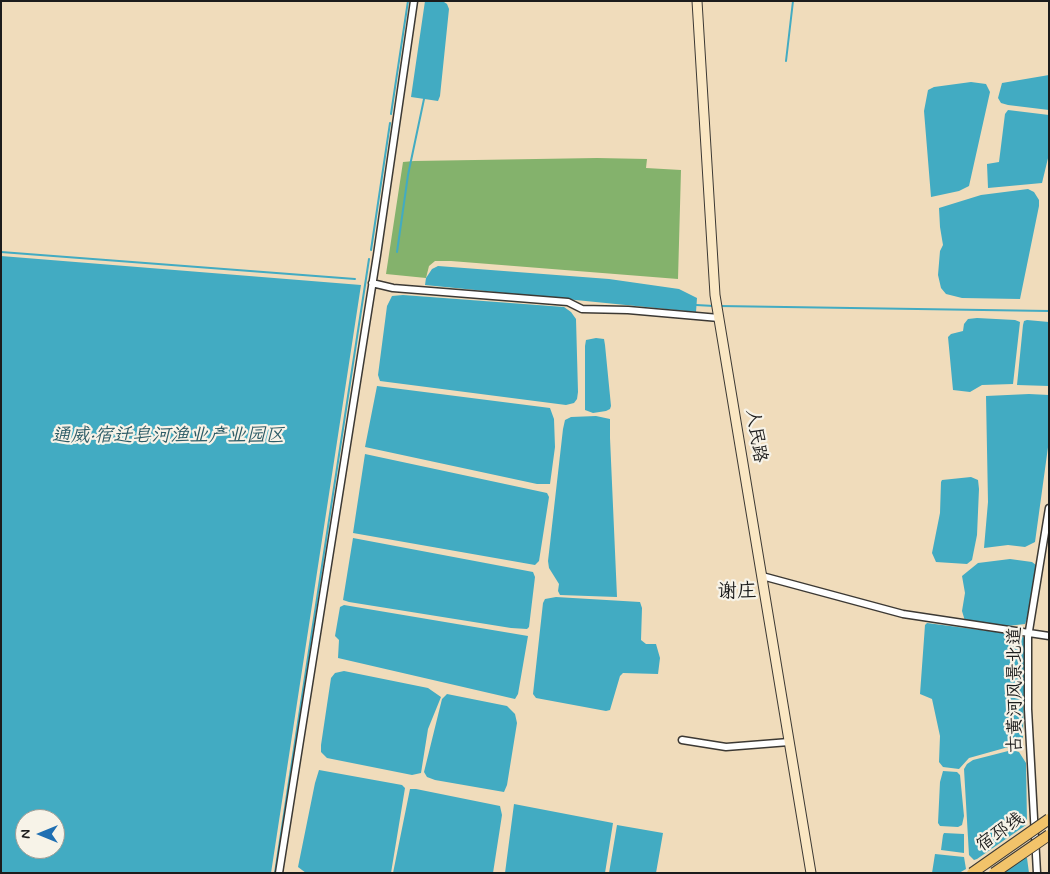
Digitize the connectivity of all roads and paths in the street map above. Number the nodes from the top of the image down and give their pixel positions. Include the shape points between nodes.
1 (414, 1) edge
2 (697, 1) edge
3 (372, 283) junction
4 (719, 318) junction
5 (1049, 508) edge
6 (762, 576) junction
7 (1031, 634) junction
8 (1049, 636) edge
9 (682, 740) dead end
10 (789, 742) junction
11 (1049, 819) edge
12 (1049, 835) edge
13 (280, 873) edge
14 (811, 873) edge
15 (972, 873) edge
16 (994, 873) edge
17 (1037, 873) edge

1 - 3 street
2 - 4 street, 人民路
3 - 4 street via 398,289 568,302 582,309
3 - 13 street
4 - 6 street, 人民路
5 - 7 street, 古黄河风景北道
6 - 7 street via 903,614
6 - 10 street, 人民路
7 - 8 street
7 - 17 street, 古黄河风景北道 via 1028,710
9 - 10 street via 726,747
10 - 14 street, 人民路
11 - 15 main road, 宿邳线, bridge
12 - 16 main road, 宿邳线, bridge

